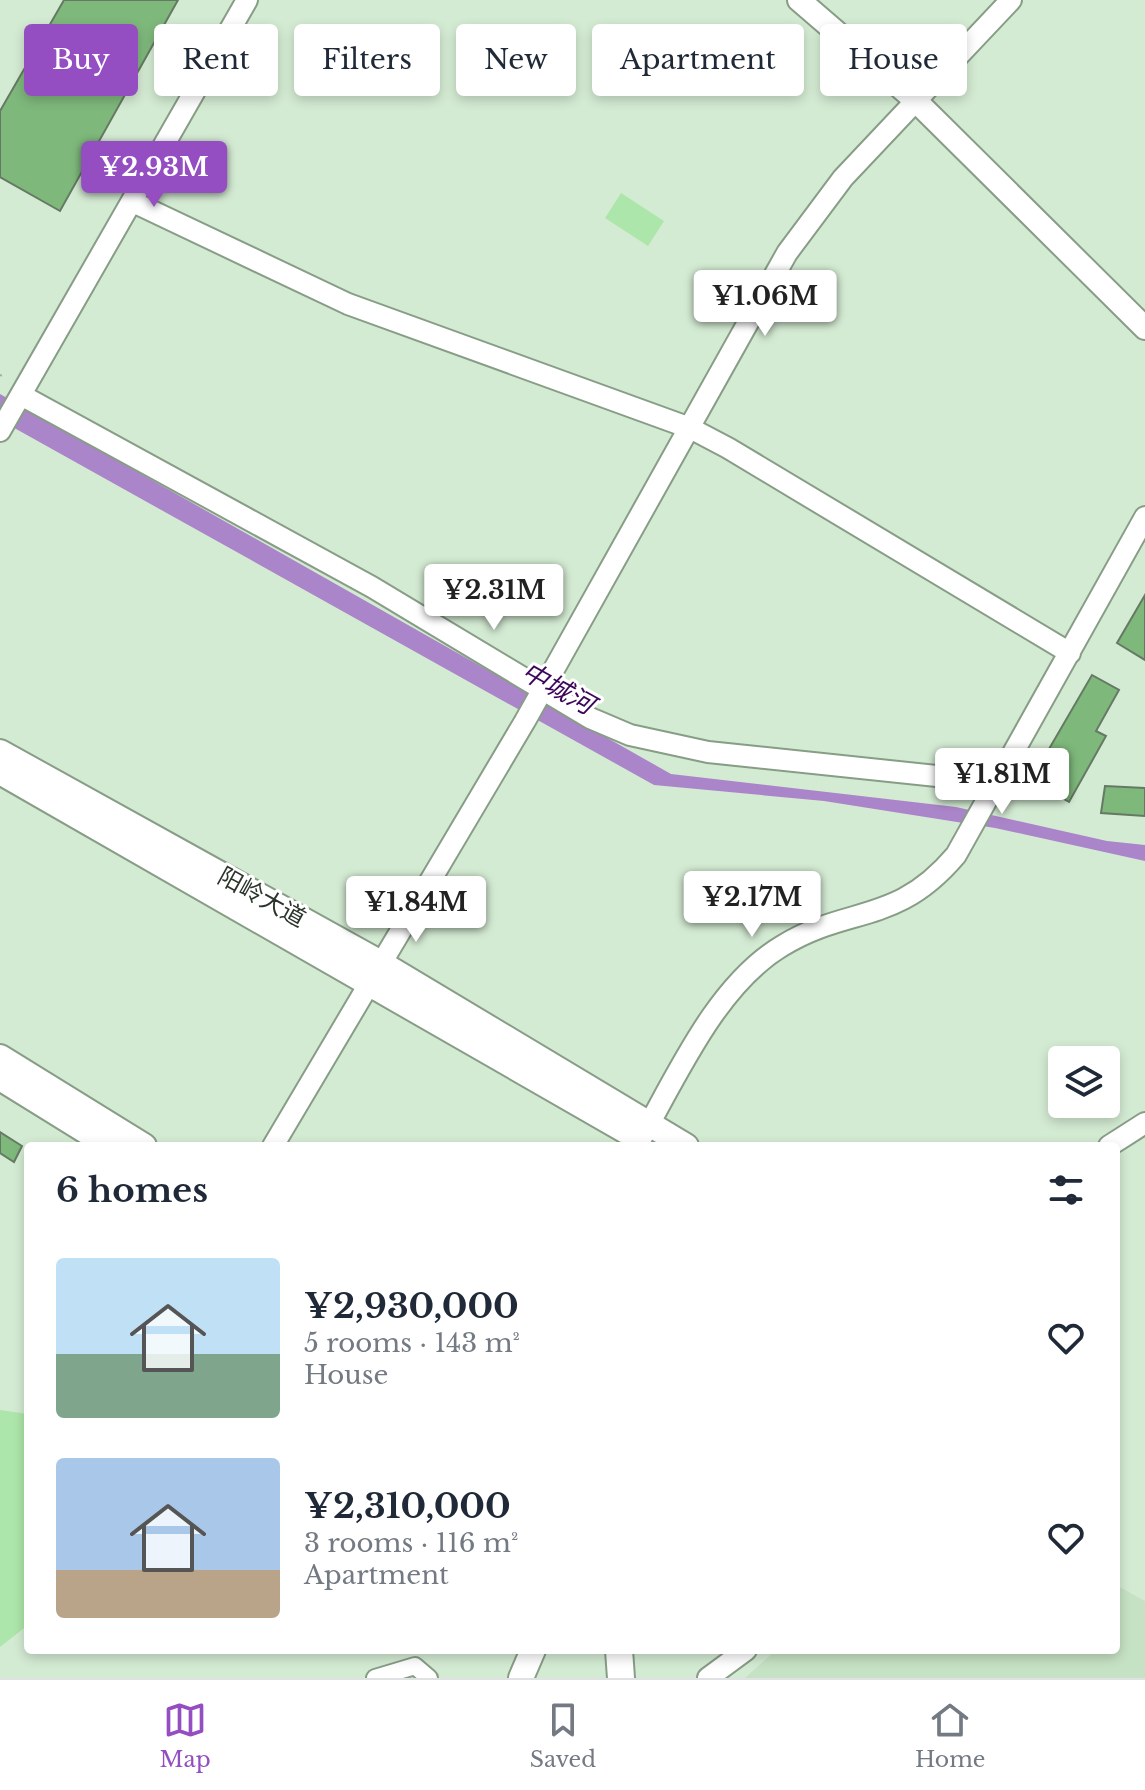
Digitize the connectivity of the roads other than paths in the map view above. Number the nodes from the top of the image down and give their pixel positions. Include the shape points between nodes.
1 (247, 0) edge
2 (799, 0) edge
3 (1011, 0) edge
4 (915, 100) junction
5 (133, 202) junction
6 (1145, 328) edge
7 (21, 395) junction
8 (690, 428) junction
9 (0, 431) edge
10 (1145, 517) edge
11 (1070, 653) junction
12 (542, 690) junction
13 (0, 752) edge
14 (0, 772) edge
15 (994, 782) junction
16 (374, 971) junction
17 (0, 1057) edge
18 (0, 1078) edge
19 (1145, 1123) edge
20 (646, 1139) edge
21 (104, 1142) edge
22 (138, 1142) edge
23 (275, 1142) edge
24 (1115, 1142) edge
25 (531, 1654) edge
26 (604, 1654) edge
27 (619, 1654) edge
28 (741, 1654) edge
29 (375, 1678) edge
30 (429, 1678) edge
31 (521, 1678) edge
32 (605, 1678) edge
33 (621, 1678) edge
34 (708, 1678) edge

1 - 5 street
2 - 4 main road
3 - 4 street
4 - 6 main road
4 - 8 street via 810,217
5 - 7 street
5 - 8 street via 348,304
7 - 9 street
7 - 12 street via 372,587
8 - 11 street
8 - 12 street
10 - 11 street
11 - 15 street
12 - 15 street via 617,729 673,746
12 - 16 street
13 - 16 main road, 阳岭大道
14 - 16 main road, 阳岭大道
15 - 20 street via 971,831 939,875 918,893 785,944 739,980 719,1006
16 - 20 main road, 阳岭大道
16 - 23 street
17 - 22 main road
18 - 21 main road
19 - 24 street
25 - 31 main road
26 - 32 highway
27 - 33 highway
28 - 34 street
29 - 30 street via 415,1666

